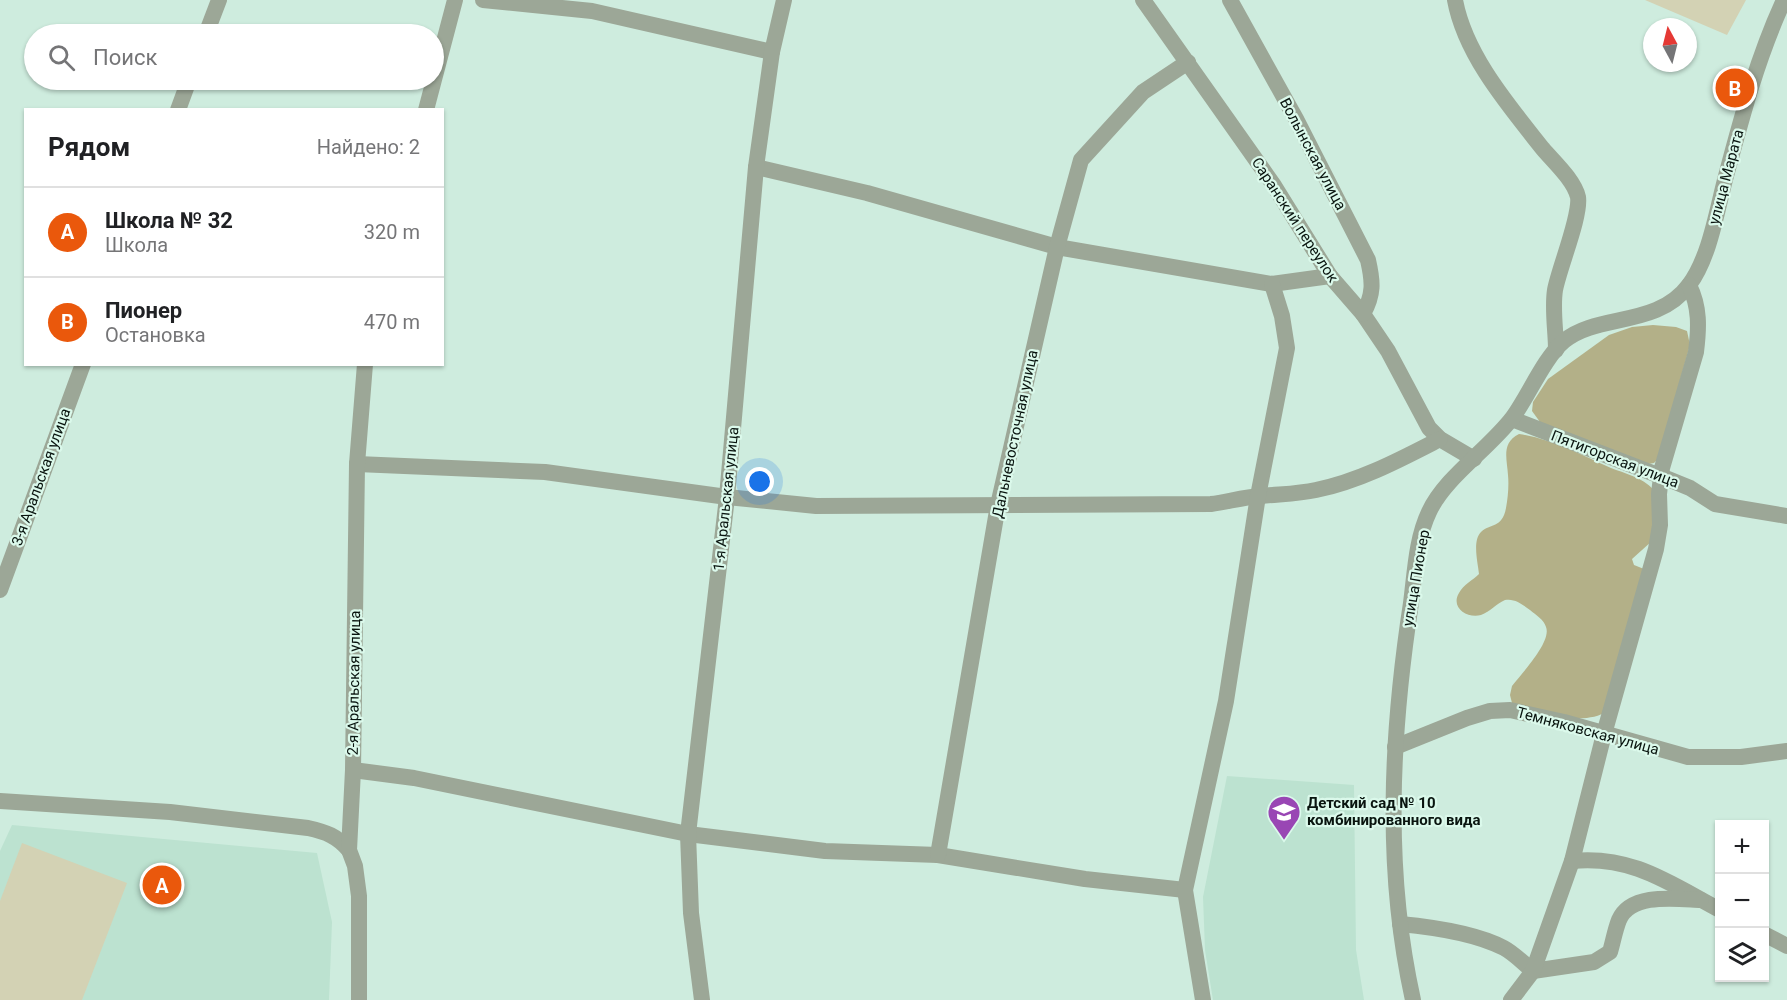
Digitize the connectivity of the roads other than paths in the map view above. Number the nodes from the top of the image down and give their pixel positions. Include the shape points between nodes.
1 (219, 0) edge
2 (455, 0) edge
3 (483, 0) edge
4 (784, 0) edge
5 (1143, 0) edge
6 (1230, 0) edge
7 (1455, 0) edge
8 (1784, 0) edge
9 (210, 24) edge
10 (444, 42) edge
11 (772, 52) junction
12 (1188, 62) junction
13 (185, 90) edge
14 (431, 90) edge
15 (179, 108) edge
16 (427, 108) edge
17 (756, 167) junction
18 (1057, 247) junction
19 (1329, 276) junction
20 (1272, 284) junction
21 (1689, 285) junction
22 (1363, 314) junction
23 (1556, 350) junction
24 (82, 366) edge
25 (365, 366) edge
26 (1512, 419) junction
27 (1440, 439) junction
28 (1474, 459) junction
29 (357, 464) junction
30 (1660, 476) junction
31 (1258, 496) junction
32 (727, 497) junction
33 (998, 505) junction
34 (1787, 516) edge
35 (0, 590) edge
36 (1604, 734) junction
37 (1395, 747) junction
38 (1787, 751) edge
39 (353, 770) junction
40 (0, 801) edge
41 (688, 834) junction
42 (349, 850) junction
43 (938, 855) junction
44 (1572, 861) junction
45 (1185, 890) junction
46 (1701, 900) junction
47 (1715, 908) edge
48 (1400, 924) junction
49 (1769, 937) edge
50 (1787, 946) edge
51 (1533, 971) junction
52 (359, 1000) edge
53 (702, 1000) edge
54 (1203, 1000) edge
55 (1413, 1000) edge
56 (1511, 1000) edge

1 - 9 street
2 - 10 street
3 - 11 street via 592,11
4 - 11 street, 1-я Аральская улица
5 - 12 street, Саранский переулок
6 - 22 street, Волынская улица via 1368,260 1372,279 1370,301
7 - 23 street via 1464,33 1483,67 1577,194 1577,209 1555,292
8 - 21 street, улица Марата via 1748,95 1707,244
11 - 17 street, 1-я Аральская улица
12 - 18 street, Дальневосточная улица via 1143,92 1081,160
12 - 19 street, Саранский переулок via 1273,184
13 - 15 street
14 - 16 street
17 - 18 street via 867,193
17 - 32 street, 1-я Аральская улица
18 - 20 street
18 - 33 street, Дальневосточная улица
19 - 20 street
19 - 22 street, Саранский переулок
20 - 31 street via 1287,348
21 - 23 street, улица Пионер via 1670,303 1654,311 1584,330
21 - 30 street via 1697,306 1698,334
22 - 27 street, Саранский переулок via 1388,351 1429,428
23 - 26 street, улица Пионер
24 - 35 street, 3-я Аральская улица
25 - 29 street, 2-я Аральская улица
26 - 28 street, улица Пионер
26 - 30 street, Пятигорская улица
27 - 28 street, Саранский переулок
27 - 31 street via 1343,483 1295,494
28 - 37 street, улица Пионер via 1434,501 1423,528 1407,627
29 - 32 street via 545,472
29 - 39 street, 2-я Аральская улица
30 - 34 street, Пятигорская улица via 1715,504
30 - 36 street via 1659,534
31 - 33 street via 1211,504
31 - 45 street via 1226,701
32 - 33 street via 816,506
32 - 41 street, 1-я Аральская улица
33 - 43 street, Дальневосточная улица
36 - 37 street, Темняковская улица via 1510,710 1490,711
36 - 38 street, Темняковская улица via 1688,757 1741,757
36 - 44 street
37 - 48 street, улица Пионер via 1394,836
39 - 41 street via 414,778
39 - 42 street, 2-я Аральская улица
40 - 42 street via 170,812 308,828 336,837
41 - 43 street via 825,851
41 - 53 street, 1-я Аральская улица via 691,913
42 - 52 street, 2-я Аральская улица via 359,896
43 - 45 street via 1085,879
44 - 46 street via 1626,864
44 - 51 street
45 - 54 street
46 - 47 street
46 - 51 street via 1659,898 1632,906 1620,918 1610,952 1594,962
48 - 51 street via 1493,943
48 - 55 street, улица Пионер
49 - 50 street
51 - 56 street

